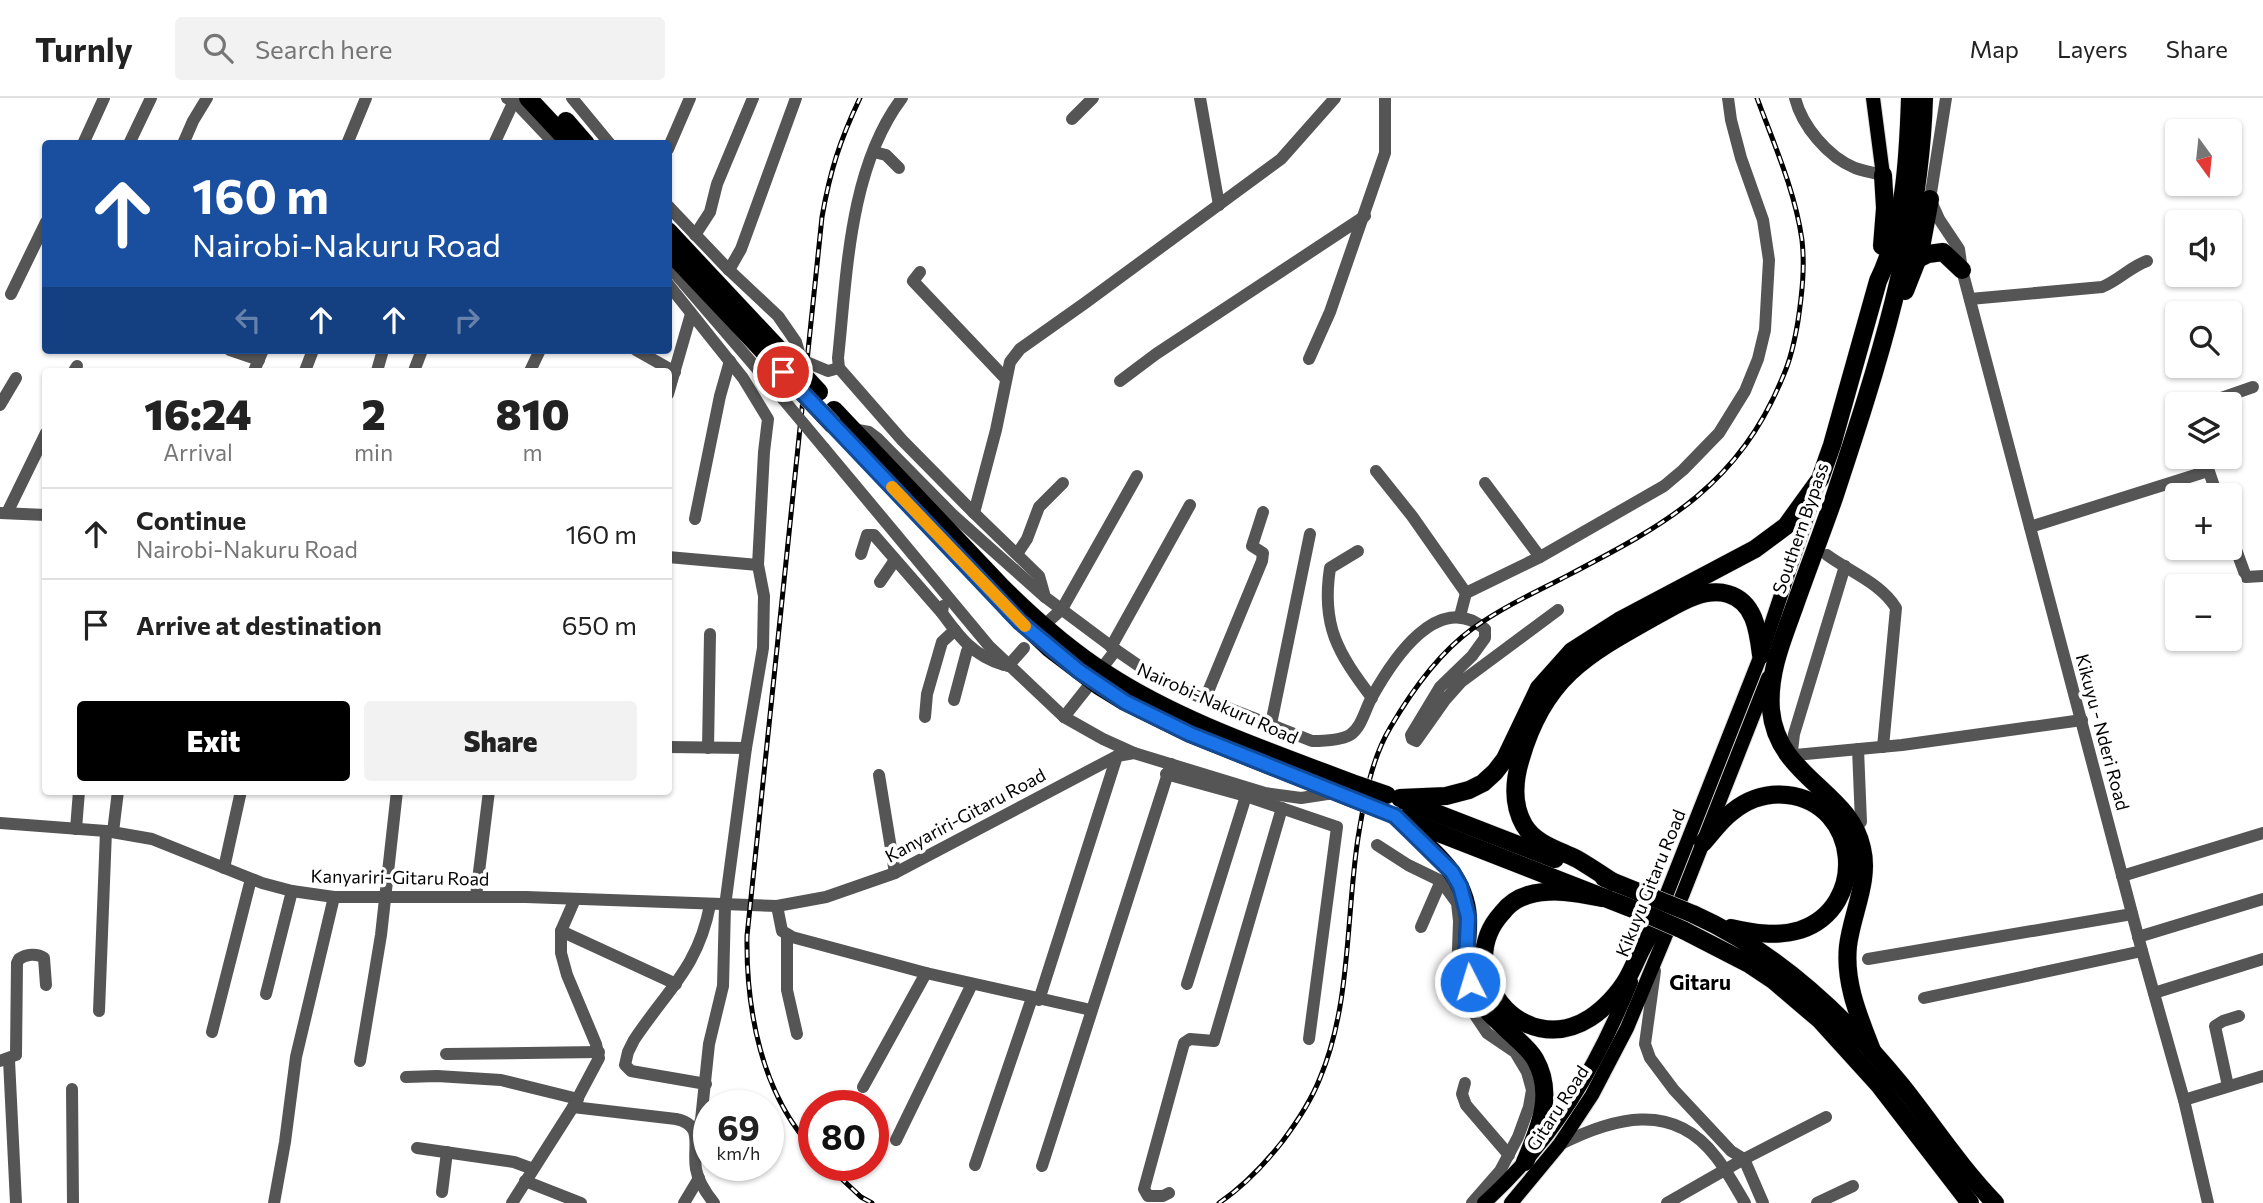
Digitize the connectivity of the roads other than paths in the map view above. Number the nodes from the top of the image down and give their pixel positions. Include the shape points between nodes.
1 (104, 98) edge
2 (151, 98) edge
3 (207, 98) edge
4 (366, 98) edge
5 (544, 98) edge
6 (572, 98) edge
7 (690, 98) edge
8 (752, 98) edge
9 (796, 98) edge
10 (902, 98) edge
11 (1093, 98) edge
12 (1200, 98) edge
13 (1335, 98) edge
14 (1385, 98) edge
15 (1728, 98) edge
16 (1795, 98) edge
17 (1873, 98) edge
18 (1910, 98) edge
19 (1924, 98) edge
20 (1946, 98) edge
21 (516, 100) edge
22 (1072, 119) dead end
23 (85, 140) edge
24 (131, 140) edge
25 (185, 140) edge
26 (349, 140) edge
27 (496, 140) edge
28 (547, 140) edge
29 (566, 140) edge
30 (582, 140) edge
31 (607, 140) edge
32 (672, 140) edge
33 (874, 152) junction
34 (900, 167) dead end
35 (1883, 175) junction
36 (1930, 199) junction
37 (1219, 205) junction
38 (672, 210) edge
39 (1365, 216) junction
40 (42, 230) edge
41 (695, 235) junction
42 (672, 236) edge
43 (672, 254) edge
44 (1918, 260) junction
45 (2147, 261) dead end
46 (672, 270) edge
47 (729, 270) junction
48 (1962, 270) junction
49 (920, 272) dead end
50 (1878, 281) junction
51 (672, 289) edge
52 (11, 294) dead end
53 (1970, 299) junction
54 (691, 314) junction
55 (1884, 343) junction
56 (242, 354) edge
57 (643, 354) edge
58 (1309, 359) dead end
59 (259, 360) edge
60 (730, 361) junction
61 (786, 365) junction
62 (668, 368) edge
63 (839, 368) junction
64 (672, 370) edge
65 (675, 372) junction
66 (16, 378) dead end
67 (1006, 379) junction
68 (672, 381) edge
69 (1120, 381) dead end
70 (2253, 387) dead end
71 (2239, 392) edge
72 (0, 405) edge
73 (834, 417) junction
74 (852, 429) junction
75 (42, 440) edge
76 (1376, 471) dead end
77 (2208, 471) joint
78 (1136, 476) dead end
79 (1820, 479) junction
80 (1063, 483) dead end
81 (1485, 483) dead end
82 (2212, 483) edge
83 (1190, 505) dead end
84 (1264, 512) dead end
85 (3, 513) edge
86 (974, 513) junction
87 (42, 515) edge
88 (695, 519) dead end
89 (2030, 527) junction
90 (1310, 534) dead end
91 (1358, 551) dead end
92 (861, 554) dead end
93 (1017, 554) junction
94 (1827, 555) dead end
95 (672, 557) edge
96 (1540, 557) junction
97 (895, 560) junction
98 (2240, 560) edge
99 (758, 565) junction
100 (1845, 566) junction
101 (2263, 576) edge
102 (880, 582) dead end
103 (944, 592) junction
104 (1466, 593) junction
105 (1045, 597) junction
106 (1780, 602) joint
107 (1062, 609) junction
108 (1558, 610) dead end
109 (942, 613) junction
110 (1460, 616) junction
111 (1051, 620) dead end
112 (955, 630) junction
113 (710, 634) dead end
114 (1024, 648) dead end
115 (1113, 648) junction
116 (972, 649) junction
117 (1768, 659) junction
118 (1105, 664) dead end
119 (1008, 666) junction
120 (1087, 688) dead end
121 (1372, 698) junction
122 (1205, 699) junction
123 (954, 700) dead end
124 (925, 717) dead end
125 (1063, 717) junction
126 (2081, 720) junction
127 (1271, 724) junction
128 (1103, 739) junction
129 (672, 747) edge
130 (1883, 747) junction
131 (708, 748) junction
132 (746, 748) junction
133 (1858, 749) junction
134 (1119, 751) junction
135 (1102, 764) junction
136 (1168, 769) junction
137 (879, 775) dead end
138 (1346, 791) junction
139 (79, 795) edge
140 (117, 795) edge
141 (240, 795) edge
142 (397, 795) edge
143 (489, 795) edge
144 (1246, 796) junction
145 (1391, 805) junction
146 (1282, 808) junction
147 (1861, 822) dead end
148 (0, 823) edge
149 (76, 829) junction
150 (110, 832) junction
151 (2263, 833) edge
152 (1703, 843) junction
153 (1377, 845) dead end
154 (224, 868) junction
155 (895, 873) junction
156 (2122, 876) junction
157 (251, 879) junction
158 (1441, 881) junction
159 (1613, 882) junction
160 (292, 891) junction
161 (476, 896) junction
162 (334, 897) junction
163 (385, 898) junction
164 (575, 898) junction
165 (1602, 898) junction
166 (2263, 899) edge
167 (710, 905) junction
168 (725, 906) junction
169 (777, 906) junction
170 (2132, 914) junction
171 (1653, 915) junction
172 (1717, 925) junction
173 (1421, 927) dead end
174 (561, 931) junction
175 (787, 935) junction
176 (2138, 937) junction
177 (2142, 951) junction
178 (1657, 956) junction
179 (1868, 959) dead end
180 (2263, 959) edge
181 (926, 973) junction
182 (676, 984) junction
183 (972, 984) junction
184 (1187, 984) dead end
185 (46, 985) dead end
186 (2154, 993) junction
187 (266, 994) dead end
188 (1924, 998) dead end
189 (1036, 999) junction
190 (1091, 1010) junction
191 (99, 1011) dead end
192 (2239, 1016) dead end
193 (212, 1031) dead end
194 (797, 1034) dead end
195 (1309, 1039) dead end
196 (598, 1052) junction
197 (1873, 1053) junction
198 (446, 1054) dead end
199 (5, 1060) edge
200 (360, 1060) dead end
201 (2263, 1076) edge
202 (407, 1077) dead end
203 (1465, 1083) dead end
204 (706, 1084) junction
205 (2228, 1086) junction
206 (863, 1087) dead end
207 (72, 1089) dead end
208 (705, 1090) edge
209 (2184, 1100) junction
210 (576, 1103) junction
211 (1826, 1117) dead end
212 (693, 1129) edge
213 (897, 1140) dead end
214 (1559, 1145) junction
215 (417, 1148) dead end
216 (447, 1152) junction
217 (1517, 1158) junction
218 (1744, 1159) junction
219 (975, 1165) dead end
220 (1042, 1166) dead end
221 (533, 1169) junction
222 (1726, 1171) junction
223 (525, 1181) junction
224 (697, 1181) edge
225 (701, 1181) edge
226 (1853, 1186) dead end
227 (442, 1192) dead end
228 (1169, 1193) dead end
229 (16, 1203) edge
230 (72, 1203) edge
231 (274, 1203) edge
232 (512, 1203) edge
233 (581, 1203) edge
234 (684, 1203) edge
235 (713, 1203) edge
236 (1472, 1203) edge
237 (1484, 1203) edge
238 (1511, 1203) edge
239 (1667, 1203) edge
240 (1745, 1203) edge
241 (1763, 1203) edge
242 (1817, 1203) edge
243 (1970, 1203) edge
244 (1995, 1203) edge
245 (2208, 1203) edge

1 - 23 street
2 - 24 street
3 - 25 street
4 - 26 street
5 - 30 highway
6 - 31 street
7 - 32 street
8 - 41 street via 710,212
9 - 47 street via 741,249
10 - 33 street
11 - 22 street
12 - 37 street
13 - 37 street via 1281,159
14 - 39 street via 1385,153
15 - 96 street via 1741,158 1763,220 1769,260 1765,330 1750,380 1725,425 1675,478
16 - 35 street via 1807,125 1836,156 1855,168
17 - 35 main road
18 - 50 highway, Southern Bypass via 1903,190 1888,261
19 - 55 highway, Southern Bypass via 1920,174
20 - 36 street
21 - 27 street
21 - 28 street
21 - 29 highway
33 - 34 street
33 - 63 street via 850,242
35 - 50 highway via 1885,208
36 - 44 highway
36 - 48 street, Kikuyu - Nderi Road via 1959,249
37 - 67 street via 1026,344 1012,359
38 - 41 street
39 - 58 street
39 - 69 street
40 - 52 street
41 - 47 street
42 - 61 highway
43 - 61 highway
44 - 48 highway via 1943,252
44 - 55 highway
45 - 53 street via 2102,287
46 - 103 street, bridge
47 - 63 street via 778,316 804,361 828,371
48 - 53 street, Kikuyu - Nderi Road
49 - 67 street via 913,281
50 - 79 highway, Southern Bypass
51 - 54 street
53 - 89 street, Kikuyu - Nderi Road
54 - 60 street
54 - 65 street
55 - 117 highway, Southern Bypass via 1833,501
56 - 59 street
57 - 62 street
60 - 88 street
60 - 99 street via 768,419
61 - 73 highway, Nairobi-Nakuru Road, bridge
63 - 86 street
64 - 65 street
65 - 68 street
66 - 72 street
67 - 86 street
70 - 71 street
73 - 74 highway, Nairobi-Nakuru Road
73 - 138 highway, Nairobi-Nakuru Road via 1020,622 1079,671 1125,702 1190,734
74 - 105 street via 877,438 953,515
74 - 138 highway, Nairobi-Nakuru Road via 1028,613 1106,674
75 - 85 street
76 - 104 street
77 - 82 street
77 - 89 street
78 - 107 street
79 - 106 main road, Southern Bypass
79 - 145 highway via 1771,539 1572,651 1539,688 1504,759 1483,783 1446,796
80 - 93 street via 1040,507
81 - 96 street
83 - 115 street
84 - 122 street via 1252,546 1263,554 1262,561
85 - 87 street
86 - 93 street
89 - 126 street, Kikuyu - Nderi Road
90 - 127 street
91 - 121 street via 1330,568 1329,624 1342,655
92 - 97 street via 871,534
93 - 105 street via 1039,576
94 - 100 street
95 - 99 street
96 - 104 street
97 - 102 street
97 - 109 street
98 - 101 street via 2246,577
99 - 132 street via 764,596 763,648
100 - 130 street via 1887,596 1896,608
100 - 133 street via 1791,751 1795,755
103 - 109 street
103 - 119 street
104 - 110 street
105 - 107 street
106 - 117 main road, Kikuyu Gitaru Road
107 - 111 street
107 - 115 street
108 - 110 street via 1461,682 1413,740 1411,735 1440,687 1485,638 1485,629
109 - 112 street
110 - 121 street via 1444,618 1417,636
112 - 116 street
112 - 124 street via 942,642
113 - 131 street
114 - 119 street
115 - 118 street
115 - 122 street via 1156,677
116 - 119 street via 987,660
116 - 123 street via 967,651
117 - 152 main road, Southern Bypass
117 - 159 highway via 1745,604 1729,594 1709,593 1683,602 1593,652 1568,672 1543,704 1519,765 1515,790 1520,816 1535,838
117 - 171 main road, Kikuyu Gitaru Road
117 - 197 highway via 1773,723 1783,747 1842,809 1862,845 1864,876 1848,948 1848,975
119 - 125 street
120 - 125 street
121 - 127 street via 1349,735 1312,741
122 - 127 street
125 - 128 street
126 - 130 street
126 - 156 street, Kikuyu - Nderi Road
128 - 134 street
128 - 135 street via 1107,749
129 - 131 street
130 - 133 street
131 - 132 street
132 - 168 street
133 - 147 street
134 - 135 street, Kanyariri-Gitaru Road
134 - 136 street, Kanyariri-Gitaru Road
134 - 189 street
135 - 155 street, Kanyariri-Gitaru Road
136 - 138 street via 1301,798
136 - 144 street
136 - 190 street
137 - 155 street
138 - 145 highway, Nairobi-Nakuru Road, bridge
139 - 149 street
140 - 150 street
141 - 154 street
142 - 163 street
143 - 161 street
144 - 146 street
144 - 184 street
145 - 159 highway, Nairobi-Nakuru Road
145 - 165 highway, Nairobi-Nakuru Road
145 - 217 highway via 1456,879 1468,917 1466,964 1472,990 1530,1052 1539,1068 1544,1112
146 - 195 street via 1336,827
146 - 228 street via 1214,1041 1191,1039 1184,1043 1144,1189 1148,1196
148 - 149 street, Kanyariri-Gitaru Road
149 - 150 street, Kanyariri-Gitaru Road
150 - 154 street, Kanyariri-Gitaru Road via 152,839
150 - 191 street
151 - 156 street
152 - 172 highway via 1731,812 1760,797 1780,794 1819,806 1839,829 1847,853 1848,873 1841,893 1830,910 1810,926 1761,934
152 - 178 main road, Southern Bypass
153 - 158 street
154 - 157 street, Kanyariri-Gitaru Road
155 - 169 street, Kanyariri-Gitaru Road via 826,897
156 - 170 street, Kikuyu - Nderi Road
157 - 160 street, Kanyariri-Gitaru Road
157 - 193 street
158 - 173 street
158 - 217 street via 1457,903 1461,994 1487,1033 1515,1052 1530,1081 1530,1107
159 - 171 highway, Nairobi-Nakuru Road
160 - 162 street, Kanyariri-Gitaru Road
160 - 187 street
161 - 163 street, Kanyariri-Gitaru Road
161 - 164 street, Kanyariri-Gitaru Road
162 - 163 street, Kanyariri-Gitaru Road
162 - 231 street via 296,1057
163 - 200 street
164 - 167 street, Kanyariri-Gitaru Road
164 - 174 street
165 - 171 highway, Nairobi-Nakuru Road
165 - 171 highway via 1560,891 1525,895 1495,920 1486,944 1485,967 1493,992 1508,1012 1528,1026 1549,1029 1590,1018 1626,981
166 - 176 street
167 - 168 street, Kanyariri-Gitaru Road
167 - 182 street via 699,947
168 - 169 street, Kanyariri-Gitaru Road
168 - 204 street via 723,986 709,1044
169 - 175 street via 779,924
170 - 176 street, Kikuyu - Nderi Road
170 - 179 street
171 - 172 highway, Nairobi-Nakuru Road, bridge via 1693,914
171 - 217 main road, Kikuyu Gitaru Road via 1623,1001 1589,1073 1565,1110
171 - 243 highway, Nairobi-Nakuru Road, bridge via 1749,964 1820,1020 1879,1085
172 - 197 highway via 1802,983
174 - 182 street
174 - 196 street via 563,963
175 - 181 street
175 - 194 street via 788,990
176 - 177 street, Kikuyu - Nderi Road
177 - 186 street, Kikuyu - Nderi Road
177 - 188 street
178 - 214 main road, Gitaru Road via 1627,1028
178 - 218 street via 1646,1021 1650,1058 1681,1098
180 - 186 street
181 - 183 street
181 - 206 street
182 - 204 street via 634,1040 625,1065 631,1071
183 - 189 street
183 - 213 street
185 - 199 street via 44,958 19,958 16,1055
186 - 209 street, Kikuyu - Nderi Road
189 - 190 street
189 - 219 street
190 - 220 street
192 - 205 street via 2215,1026
196 - 198 street
196 - 210 street via 598,1061
197 - 244 highway
199 - 229 street
201 - 205 street
202 - 210 street via 501,1080
203 - 217 street via 1466,1105
204 - 208 street
205 - 209 street
207 - 230 street
209 - 245 street, Kikuyu - Nderi Road
210 - 212 street via 684,1121
210 - 221 street
211 - 218 street
214 - 222 street via 1610,1123 1661,1121 1700,1140
214 - 238 main road, Gitaru Road
215 - 216 street
216 - 221 street via 514,1161
216 - 227 street
217 - 236 street
217 - 237 main road, Gitaru Road
218 - 222 street
218 - 241 street
221 - 223 street
222 - 239 street
222 - 240 street
223 - 232 street
223 - 233 street
224 - 234 street
225 - 235 street
226 - 242 street

